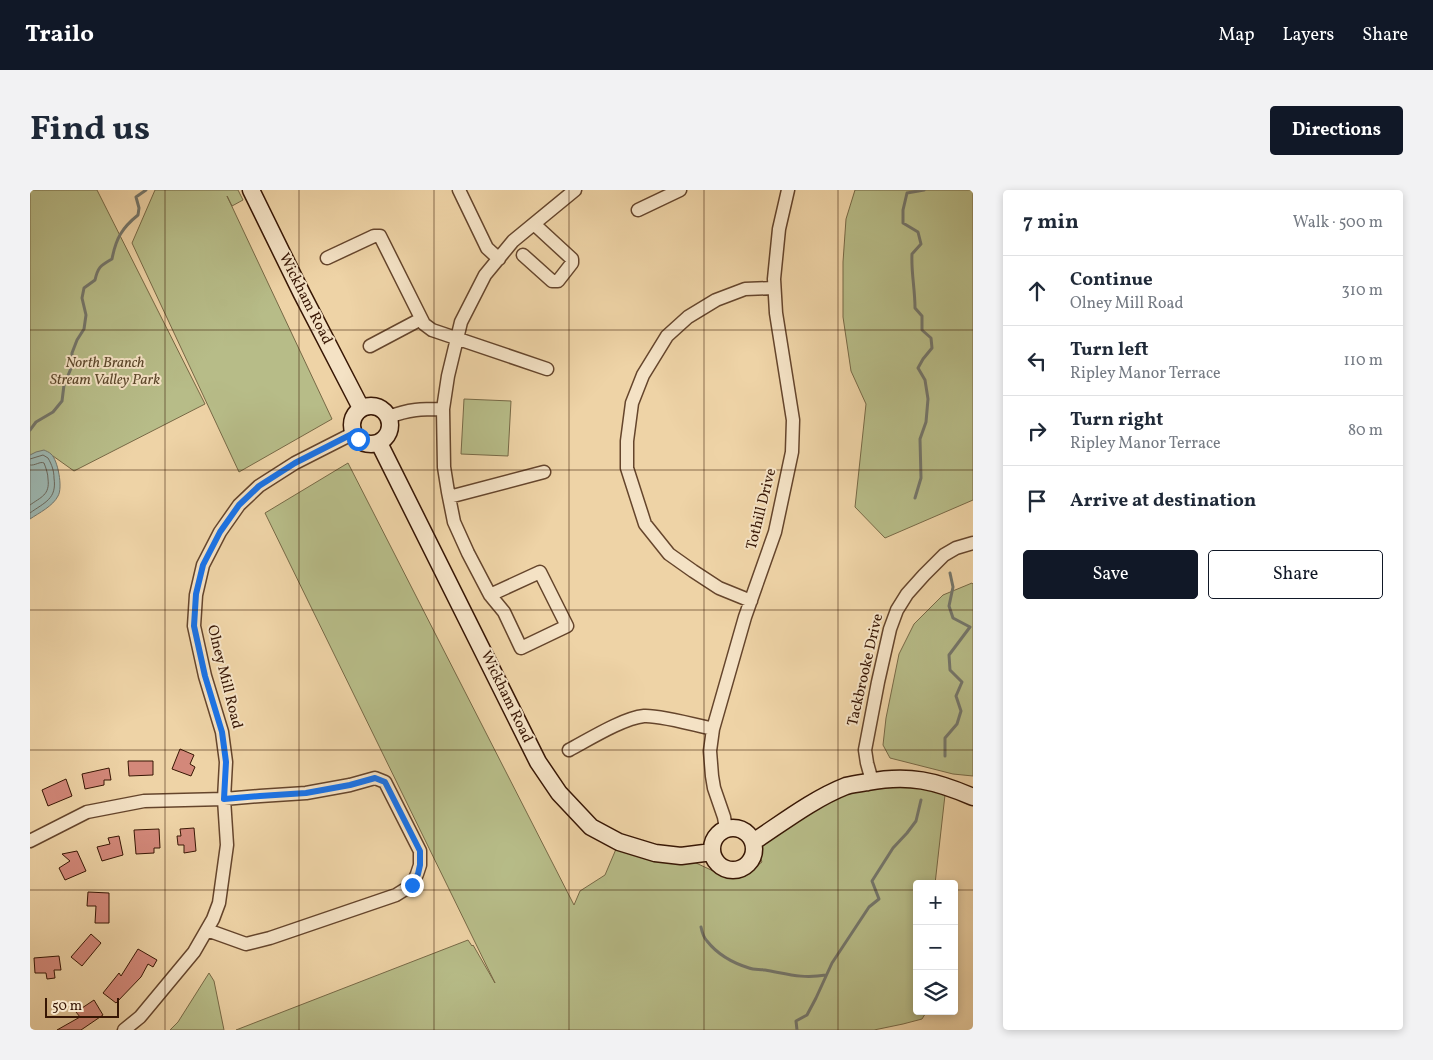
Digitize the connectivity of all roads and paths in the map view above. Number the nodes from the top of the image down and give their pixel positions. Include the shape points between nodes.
1 (252, 190) edge
2 (459, 190) edge
3 (788, 190) edge
4 (572, 191) edge
5 (674, 191) edge
6 (638, 210) dead end
7 (534, 224) junction
8 (523, 255) dead end
9 (327, 258) dead end
10 (499, 258) junction
11 (774, 288) junction
12 (421, 319) junction
13 (457, 339) junction
14 (370, 346) dead end
15 (547, 368) dead end
16 (361, 408) junction
17 (443, 409) junction
18 (389, 417) junction
19 (354, 433) junction
20 (379, 443) junction
21 (544, 472) dead end
22 (449, 496) junction
23 (973, 542) edge
24 (490, 595) junction
25 (751, 601) junction
26 (713, 729) junction
27 (569, 750) dead end
28 (872, 781) junction
29 (973, 797) edge
30 (224, 799) junction
31 (726, 829) junction
32 (30, 841) edge
33 (753, 842) junction
34 (712, 852) junction
35 (207, 930) junction
36 (124, 1030) edge

1 - 16 street, Wickham Road
2 - 10 street via 487,248
3 - 11 street, Tothill Drive via 779,229
4 - 7 street
5 - 6 street
7 - 8 street via 572,259 572,263 558,282 552,281
7 - 10 street
9 - 12 street via 380,236
10 - 13 street via 473,296 460,322
11 - 25 street, Tothill Drive via 793,420 792,452 775,532
11 - 25 street via 744,290 716,300 688,317 667,336 643,375 632,403 627,441 627,468 645,524 669,554 692,571 718,588
12 - 13 street via 432,330
12 - 14 street
13 - 15 street
13 - 17 street
16 - 18 street via 380,407
16 - 19 street via 352,419
17 - 18 street via 418,409
17 - 22 street via 444,466
18 - 20 street via 388,435
19 - 20 street via 364,443
19 - 30 street, Olney Mill Road via 295,463 259,486 229,518 203,565 196,594 194,626 222,732 226,762
20 - 34 street, Wickham Road via 538,762 559,793 591,827 619,842 655,853 681,856
21 - 22 street
22 - 24 street via 454,522
23 - 28 street, Tackbrooke Drive via 944,555 913,587 897,610 890,629 865,750
24 - 24 street via 540,572 567,626 522,648 504,612
25 - 26 street, Tothill Drive
26 - 27 street via 664,718 630,718
26 - 31 street, Tothill Drive via 710,751 712,776
28 - 29 street via 916,778
28 - 33 street via 829,794
30 - 32 street via 144,801 87,812
30 - 35 street, Olney Mill Road via 227,845 220,903
30 - 35 street via 306,793 375,778 385,782 420,851 420,865 412,885 396,895 270,938 246,944
31 - 33 street via 742,830
31 - 34 street via 715,838
33 - 34 street via 754,850 748,863 734,869 720,865
35 - 36 street, Olney Mill Road via 194,952 140,1018

